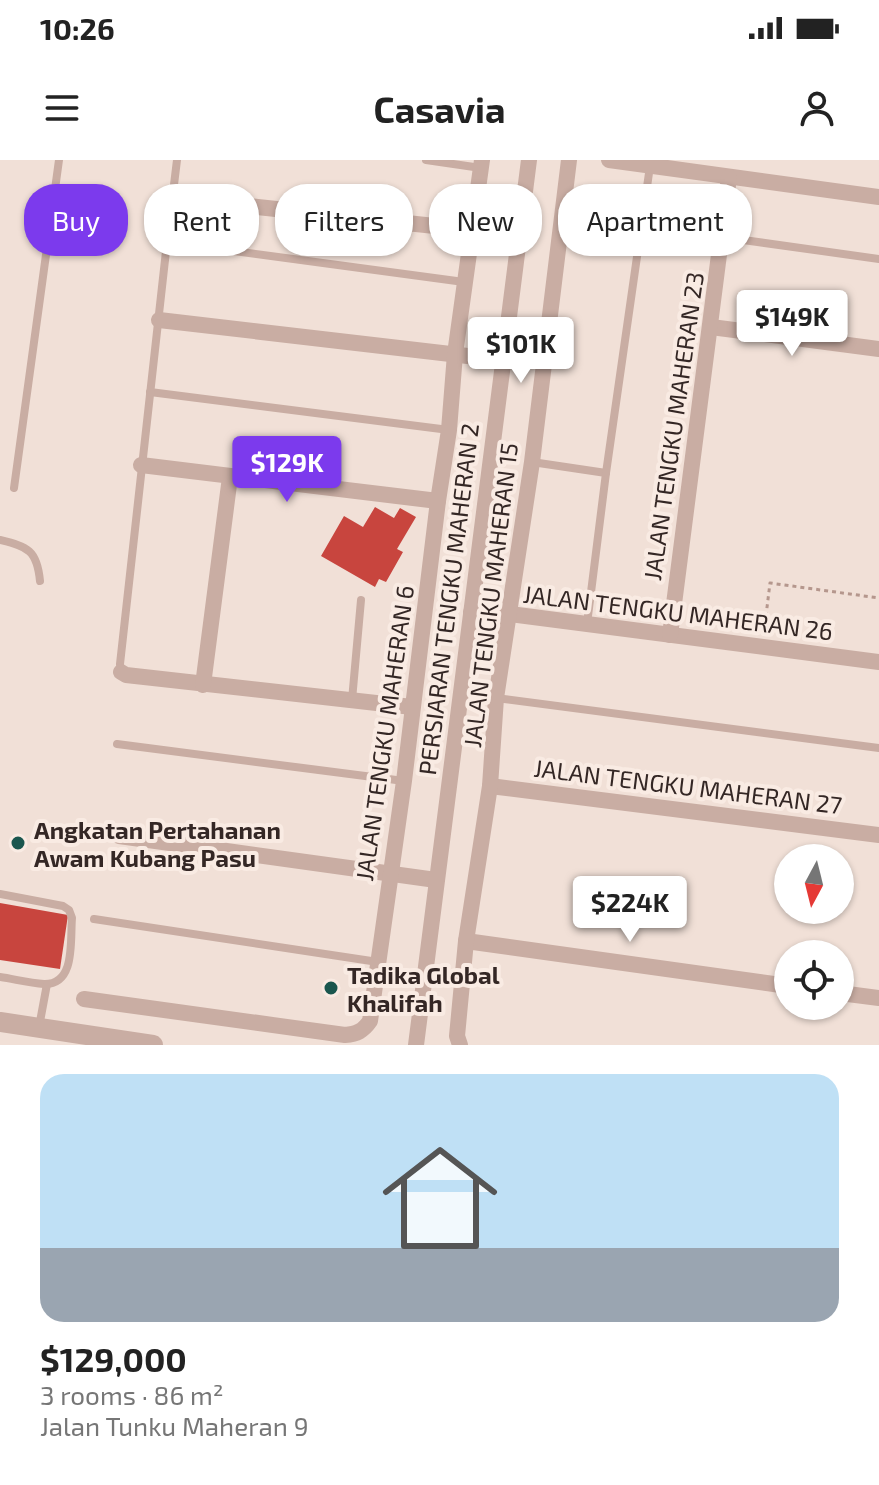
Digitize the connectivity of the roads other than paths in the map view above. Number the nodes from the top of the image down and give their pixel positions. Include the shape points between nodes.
1 (59, 160) edge
2 (177, 160) edge
3 (426, 160) edge
4 (529, 160) edge
5 (569, 160) edge
6 (609, 160) edge
7 (481, 164) edge
8 (650, 166) junction
9 (729, 177) junction
10 (174, 184) edge
11 (478, 184) edge
12 (728, 184) edge
13 (879, 197) edge
14 (259, 207) edge
15 (429, 225) edge
16 (752, 241) edge
17 (259, 254) edge
18 (166, 256) edge
19 (468, 256) edge
20 (720, 256) edge
21 (879, 259) edge
22 (465, 282) junction
23 (159, 320) junction
24 (711, 327) junction
25 (879, 349) edge
26 (455, 354) junction
27 (502, 360) junction
28 (150, 392) junction
29 (449, 430) junction
30 (532, 462) junction
31 (141, 465) junction
32 (606, 473) junction
33 (230, 477) junction
34 (14, 488) dead end
35 (438, 501) junction
36 (0, 540) edge
37 (40, 581) dead end
38 (361, 600) dead end
39 (471, 612) junction
40 (510, 614) junction
41 (587, 624) junction
42 (670, 635) junction
43 (879, 662) edge
44 (121, 672) joint
45 (203, 685) junction
46 (496, 698) junction
47 (352, 701) junction
48 (412, 707) junction
49 (117, 744) dead end
50 (879, 748) edge
51 (404, 781) junction
52 (490, 786) junction
53 (879, 835) edge
54 (119, 836) dead end
55 (389, 874) junction
56 (436, 880) junction
57 (0, 894) edge
58 (94, 919) dead end
59 (466, 941) junction
60 (379, 962) junction
61 (0, 977) edge
62 (47, 984) junction
63 (774, 984) edge
64 (854, 995) edge
65 (879, 998) edge
66 (84, 999) dead end
67 (0, 1022) edge
68 (39, 1027) junction
69 (458, 1040) edge
70 (153, 1045) edge
71 (416, 1045) edge

1 - 34 lane
2 - 10 lane
3 - 7 lane
4 - 27 street, PERSIARAN TENGKU MAHERAN 2
5 - 30 street, JALAN TENGKU MAHERAN 15
6 - 8 street
7 - 11 street, JALAN TENGKU MAHERAN 6
8 - 9 street
8 - 32 lane
9 - 12 street, JALAN TENGKU MAHERAN 23
9 - 13 street
14 - 15 street
16 - 21 lane
17 - 22 lane
18 - 23 lane
19 - 22 street, JALAN TENGKU MAHERAN 6
20 - 24 street, JALAN TENGKU MAHERAN 23
22 - 26 street, JALAN TENGKU MAHERAN 6
23 - 26 street
23 - 28 lane
24 - 25 street
24 - 42 street, JALAN TENGKU MAHERAN 23
26 - 27 street
26 - 29 street, JALAN TENGKU MAHERAN 6
27 - 39 street, PERSIARAN TENGKU MAHERAN 2
28 - 29 lane
28 - 31 lane
29 - 35 street, JALAN TENGKU MAHERAN 6
30 - 32 lane
30 - 40 street, JALAN TENGKU MAHERAN 15
31 - 33 street
31 - 44 lane
32 - 41 lane
33 - 35 street
33 - 45 street
35 - 48 street, JALAN TENGKU MAHERAN 6
36 - 37 lane via 31,552
38 - 47 lane
39 - 40 street, JALAN TENGKU MAHERAN 26
39 - 56 street, PERSIARAN TENGKU MAHERAN 2
40 - 41 street, JALAN TENGKU MAHERAN 26
40 - 46 street, JALAN TENGKU MAHERAN 15
41 - 42 street, JALAN TENGKU MAHERAN 26
42 - 43 street, JALAN TENGKU MAHERAN 26
44 - 45 street
45 - 47 street
46 - 50 lane
46 - 52 street, JALAN TENGKU MAHERAN 15
47 - 48 street
48 - 51 street, JALAN TENGKU MAHERAN 6
49 - 51 lane
51 - 55 street, JALAN TENGKU MAHERAN 6
52 - 53 street, JALAN TENGKU MAHERAN 27
52 - 59 street, JALAN TENGKU MAHERAN 15
54 - 55 street
55 - 56 street
55 - 60 street, JALAN TENGKU MAHERAN 6
56 - 71 street, PERSIARAN TENGKU MAHERAN 2
57 - 62 lane via 69,910 68,970
58 - 60 lane
59 - 63 street
59 - 69 street, JALAN TENGKU MAHERAN 15
60 - 66 street, JALAN TENGKU MAHERAN 6 via 370,1021 356,1034
61 - 62 lane
62 - 68 lane
64 - 65 street
67 - 68 street
68 - 70 street

